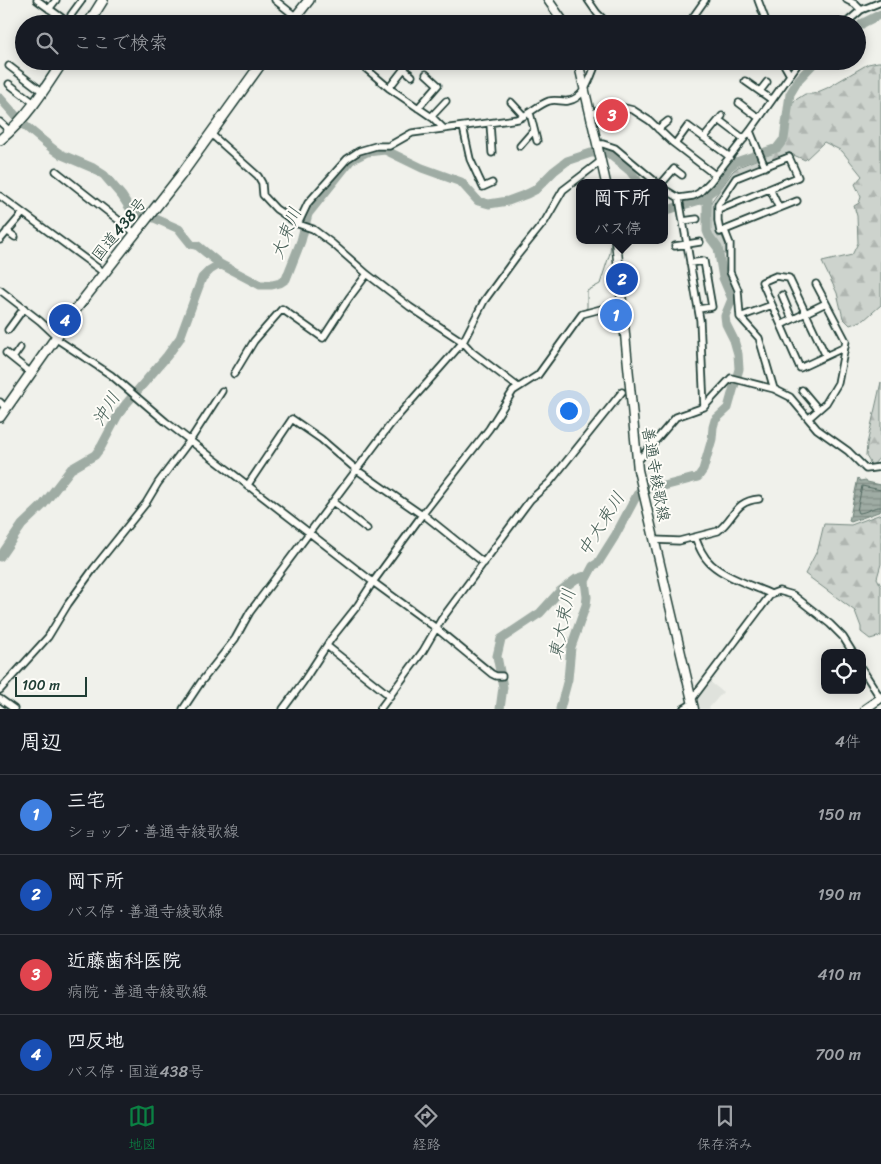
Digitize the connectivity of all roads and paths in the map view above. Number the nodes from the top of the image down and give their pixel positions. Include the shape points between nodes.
1 (37, 0) edge
2 (56, 0) edge
3 (82, 0) edge
4 (103, 0) edge
5 (275, 0) edge
6 (309, 0) edge
7 (548, 0) edge
8 (588, 0) edge
9 (705, 0) edge
10 (758, 0) edge
11 (846, 0) edge
12 (881, 2) edge
13 (49, 9) junction
14 (862, 10) junction
15 (58, 15) edge
16 (71, 15) edge
17 (94, 15) edge
18 (288, 15) edge
19 (297, 15) edge
20 (559, 15) edge
21 (599, 15) edge
22 (694, 15) edge
23 (764, 15) edge
24 (856, 15) edge
25 (9, 66) dead end
26 (58, 70) edge
27 (256, 70) edge
28 (368, 70) edge
29 (403, 70) edge
30 (405, 70) edge
31 (580, 70) edge
32 (593, 70) edge
33 (787, 70) edge
34 (794, 70) edge
35 (426, 74) dead end
36 (790, 75) junction
37 (412, 76) dead end
38 (745, 80) dead end
39 (767, 82) dead end
40 (9, 84) dead end
41 (390, 88) junction
42 (585, 88) junction
43 (760, 91) junction
44 (44, 92) junction
45 (772, 100) junction
46 (446, 101) dead end
47 (511, 102) dead end
48 (34, 103) junction
49 (739, 103) dead end
50 (418, 108) junction
51 (590, 114) junction
52 (527, 115) junction
53 (431, 117) junction
54 (759, 118) junction
55 (0, 122) edge
56 (668, 122) dead end
57 (490, 124) junction
58 (463, 127) junction
59 (12, 128) junction
60 (444, 129) junction
61 (658, 129) junction
62 (534, 130) junction
63 (750, 131) junction
64 (210, 134) junction
65 (704, 138) junction
66 (744, 139) junction
67 (0, 140) edge
68 (537, 141) dead end
69 (675, 144) junction
70 (520, 146) dead end
71 (597, 146) junction
72 (492, 153) dead end
73 (730, 157) junction
74 (600, 160) junction
75 (764, 164) junction
76 (56, 172) dead end
77 (682, 175) dead end
78 (716, 175) junction
79 (576, 179) edge
80 (577, 179) edge
81 (605, 179) edge
82 (652, 179) edge
83 (665, 179) edge
84 (492, 183) dead end
85 (770, 188) junction
86 (668, 192) edge
87 (0, 196) edge
88 (679, 200) junction
89 (797, 201) dead end
90 (779, 208) junction
91 (718, 210) junction
92 (22, 213) junction
93 (697, 219) dead end
94 (683, 221) junction
95 (299, 224) junction
96 (7, 231) junction
97 (725, 231) junction
98 (135, 233) junction
99 (15, 238) dead end
100 (0, 240) edge
101 (700, 242) dead end
102 (616, 244) edge
103 (687, 244) junction
104 (675, 246) dead end
105 (690, 263) junction
106 (103, 272) junction
107 (367, 274) junction
108 (816, 284) dead end
109 (0, 290) edge
110 (782, 295) dead end
111 (621, 300) junction
112 (826, 303) junction
113 (772, 306) junction
114 (24, 308) junction
115 (698, 310) junction
116 (806, 313) junction
117 (740, 317) junction
118 (792, 319) junction
119 (781, 325) junction
120 (8, 330) dead end
121 (56, 337) junction
122 (463, 342) junction
123 (845, 346) junction
124 (20, 348) dead end
125 (6, 353) dead end
126 (826, 356) junction
127 (13, 358) junction
128 (30, 373) junction
129 (234, 374) dead end
130 (516, 386) junction
131 (774, 390) junction
132 (802, 390) dead end
133 (222, 391) dead end
134 (622, 392) dead end
135 (3, 405) edge
136 (704, 407) junction
137 (818, 409) junction
138 (0, 417) edge
139 (808, 418) junction
140 (190, 440) junction
141 (637, 462) junction
142 (881, 467) edge
143 (357, 470) junction
144 (247, 486) junction
145 (759, 498) dead end
146 (333, 502) junction
147 (424, 515) junction
148 (367, 529) dead end
149 (309, 533) junction
150 (695, 537) junction
151 (654, 540) junction
152 (484, 563) junction
153 (375, 583) junction
154 (771, 594) junction
155 (436, 628) junction
156 (328, 647) junction
157 (850, 649) edge
158 (866, 675) edge
159 (501, 676) dead end
160 (0, 690) edge
161 (390, 696) junction
162 (881, 698) edge
163 (0, 699) edge
164 (693, 704) edge
165 (14, 709) edge
166 (183, 709) edge
167 (283, 709) edge
168 (380, 709) edge
169 (683, 709) edge
170 (865, 709) edge

1 - 13 street
2 - 13 street
3 - 16 street
4 - 17 highway
5 - 18 street
6 - 19 highway
7 - 20 main road
8 - 21 street
9 - 22 street
10 - 23 street
11 - 14 street
12 - 14 street
13 - 15 street
14 - 24 street
25 - 44 street
26 - 44 highway
27 - 64 highway, 国道438号
28 - 41 street
29 - 41 street
30 - 37 street
31 - 42 main road
32 - 42 street
33 - 36 street
34 - 36 street
35 - 50 street via 438,85
36 - 45 street
38 - 43 street
39 - 43 street
40 - 48 street
41 - 50 street
42 - 51 main road
42 - 52 street via 568,101 548,101
43 - 45 street
44 - 48 highway
45 - 54 street
46 - 53 street
47 - 52 street
48 - 59 highway
49 - 54 street
50 - 53 street
51 - 61 street via 613,105 633,110
51 - 71 main road
52 - 57 street
52 - 62 street
53 - 60 street
54 - 63 street
55 - 59 street
56 - 61 street
57 - 58 street
57 - 72 street
58 - 60 street
58 - 84 street via 470,159 483,187
59 - 67 highway
60 - 95 street via 412,133 389,146 367,148 353,155 308,203
61 - 69 street
62 - 68 street
62 - 70 street
63 - 66 street
63 - 75 street
64 - 95 street via 258,176 265,198
64 - 98 highway, 国道438号
65 - 66 street via 720,118
65 - 69 street via 688,126
65 - 73 street
66 - 73 street
69 - 78 street
71 - 74 main road
71 - 82 street via 604,144 615,148
73 - 78 street
74 - 80 street
74 - 81 main road
75 - 85 street via 789,157 798,177
75 - 91 street via 736,178
76 - 98 street
77 - 83 street via 674,169
78 - 88 street via 699,193
79 - 122 street via 563,190 545,221 484,302
85 - 90 street
85 - 91 street
86 - 88 street
87 - 92 street
88 - 94 street
89 - 90 street
90 - 97 street
91 - 97 street via 720,232
92 - 96 street
92 - 106 street
93 - 94 street
94 - 103 street
95 - 107 street via 333,244
96 - 99 street
96 - 100 street
97 - 117 street via 730,244 730,272 738,290
98 - 106 highway, 国道438号
101 - 103 street
102 - 111 main road, 善通寺綾歌線
103 - 104 street
103 - 105 street
105 - 115 street
105 - 115 street via 704,261 712,307
106 - 121 highway, 国道438号
107 - 122 street
107 - 129 street via 322,338 282,309 254,340
108 - 112 street
109 - 114 street
110 - 118 street
111 - 130 street via 601,310 582,314 538,375
111 - 141 main road, 善通寺綾歌線
112 - 116 street
112 - 123 street via 846,341
113 - 116 street via 762,282 776,276 789,278
113 - 117 street
113 - 119 street
114 - 120 street via 17,322
114 - 121 street
115 - 136 street
116 - 118 street
116 - 126 street
117 - 131 street via 759,338
118 - 119 street
119 - 126 street via 800,368
121 - 128 highway, 国道438号
121 - 140 street via 111,375
122 - 130 street
122 - 143 street via 390,425
123 - 126 street
123 - 137 street via 838,384
124 - 127 street
125 - 127 street
127 - 128 street
128 - 135 highway, 国道438号
130 - 147 street via 489,429
131 - 136 street via 734,378 727,380
131 - 139 street via 790,397
132 - 137 street
133 - 140 street
134 - 152 street via 549,482 530,500
135 - 138 highway, 国道438号
136 - 141 street via 676,417
137 - 139 street
139 - 142 street via 822,434 848,451 866,469
140 - 144 street
140 - 160 street via 68,604 48,637
141 - 151 main road, 善通寺綾歌線
143 - 144 street via 292,419
143 - 146 street
143 - 147 street
144 - 149 street
145 - 150 street via 741,504 718,532
146 - 148 street via 352,521
146 - 149 street
147 - 152 street
147 - 153 street
149 - 153 street
149 - 166 street
150 - 151 street via 679,541
150 - 154 street via 711,564
151 - 164 main road, 善通寺綾歌線
152 - 155 street
153 - 155 street
153 - 156 street
154 - 157 street via 779,591 793,595 830,624
154 - 164 street
155 - 159 street via 492,674
155 - 161 street
156 - 161 street
156 - 167 street
158 - 162 street
161 - 168 street
162 - 170 main road
163 - 165 street
164 - 169 street

